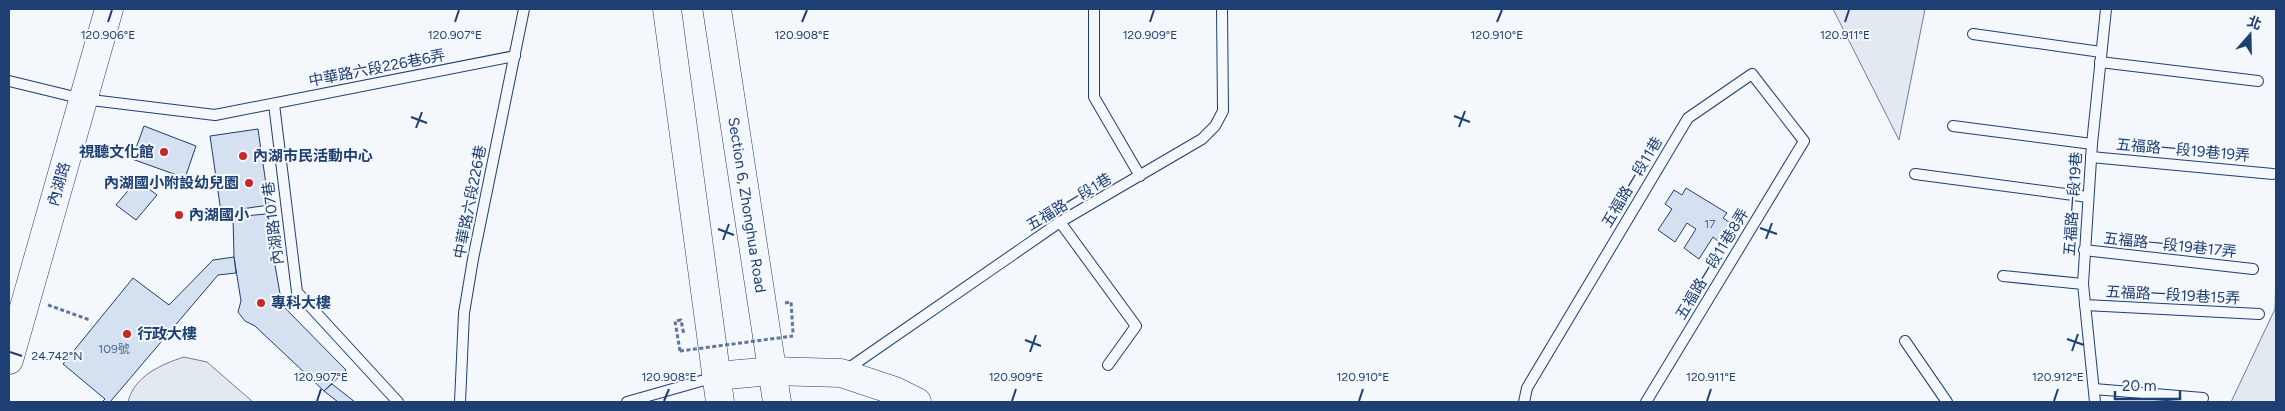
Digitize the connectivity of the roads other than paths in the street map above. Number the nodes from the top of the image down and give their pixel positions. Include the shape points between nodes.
1 (109, 9) edge
2 (524, 9) edge
3 (667, 9) edge
4 (717, 9) edge
5 (1094, 9) edge
6 (1222, 9) edge
7 (2106, 9) edge
8 (1973, 34) dead end
9 (514, 56) junction
10 (2100, 57) junction
11 (9, 81) edge
12 (2258, 81) dead end
13 (83, 99) junction
14 (274, 104) junction
15 (1953, 126) dead end
16 (1804, 141) joint
17 (2092, 144) junction
18 (2091, 157) junction
19 (1916, 174) dead end
20 (2273, 174) dead end
21 (1140, 176) junction
22 (2088, 197) junction
23 (1060, 222) junction
24 (2084, 250) junction
25 (2253, 269) dead end
26 (2004, 276) dead end
27 (2083, 284) junction
28 (2085, 305) junction
29 (2259, 314) dead end
30 (1905, 341) dead end
31 (9, 360) edge
32 (1108, 365) dead end
33 (772, 371) junction
34 (841, 373) junction
35 (718, 389) edge
36 (2094, 389) junction
37 (2203, 398) dead end
38 (398, 402) edge
39 (460, 402) edge
40 (627, 402) edge
41 (777, 402) edge
42 (918, 402) edge
43 (1524, 402) edge
44 (1646, 402) edge
45 (1947, 402) edge
46 (2095, 402) edge

1 - 13 main road, 內湖路
2 - 9 lane, 中華路六段226巷
3 - 35 main road
4 - 33 main road, Section 6, Zhonghua Road
5 - 21 lane via 1094,97
6 - 21 lane, 五福路一段1巷 via 1223,111 1216,126 1202,139
7 - 10 lane, 五福路一段19巷
8 - 10 lane
9 - 14 lane, 中華路六段226巷6弄
9 - 39 lane, 中華路六段226巷 via 464,313
10 - 12 lane
10 - 17 lane, 五福路一段19巷
11 - 13 lane
13 - 14 lane via 215,116
13 - 31 main road, 內湖路
14 - 38 lane, 內湖路107巷 via 297,292
15 - 17 lane
16 - 43 lane, 五福路一段11巷 via 1752,74 1688,118 1527,388
16 - 44 lane, 五福路一段11巷8弄
17 - 18 lane, 五福路一段19巷
18 - 20 lane, 五福路一段19巷19弄
18 - 22 lane, 五福路一段19巷
19 - 22 lane
21 - 23 lane, 五福路一段1巷
22 - 24 lane, 五福路一段19巷
23 - 32 lane via 1136,326
23 - 34 lane, 五福路一段1巷
24 - 25 lane, 五福路一段19巷17弄
24 - 27 lane, 五福路一段19巷
26 - 27 lane
27 - 28 lane, 五福路一段19巷
28 - 29 lane, 五福路一段19巷15弄
28 - 36 lane, 五福路一段19巷
30 - 45 lane
33 - 34 main road
33 - 35 main road
33 - 41 main road, Section 6, Zhonghua Road
34 - 42 main road
35 - 40 lane
36 - 37 lane
36 - 46 lane, 五福路一段19巷

